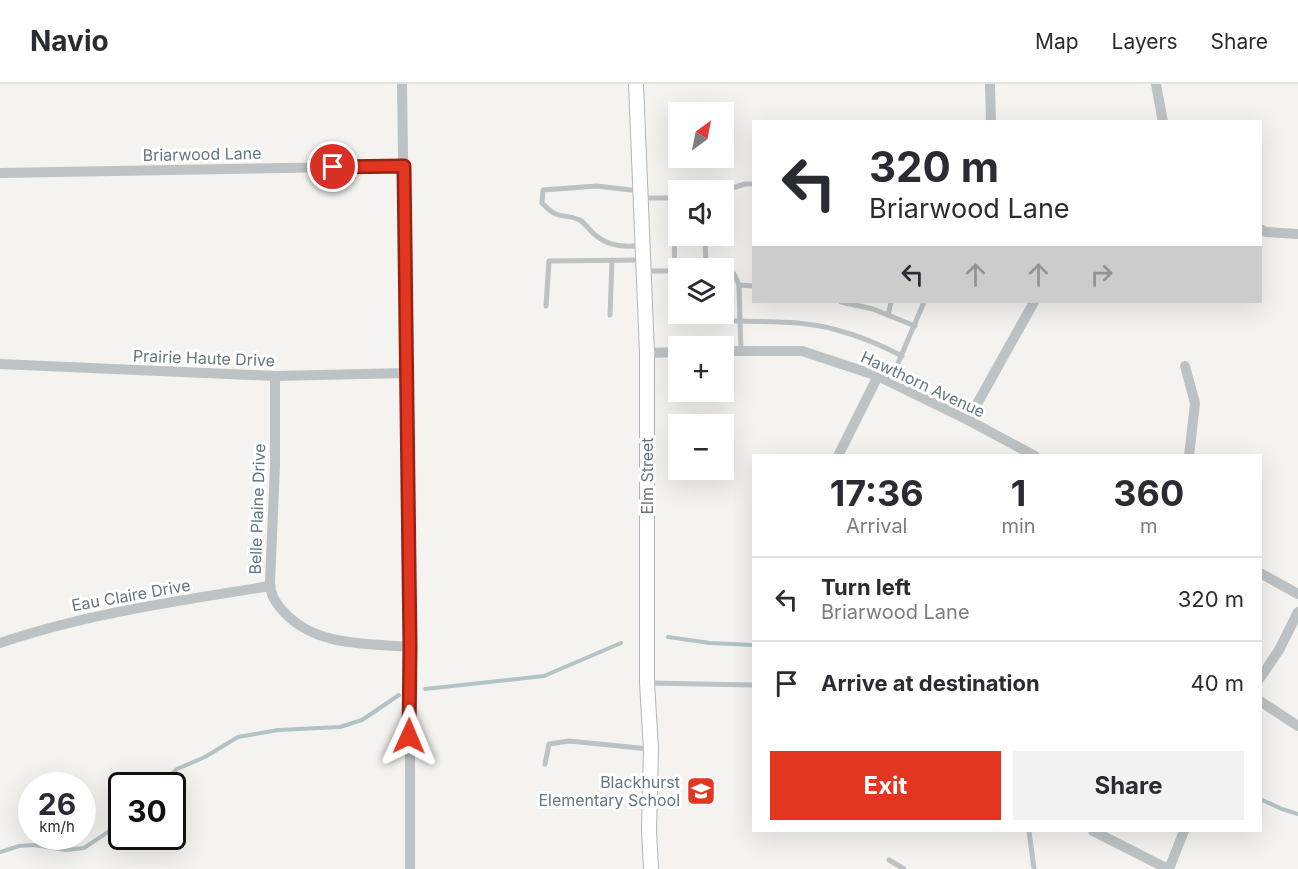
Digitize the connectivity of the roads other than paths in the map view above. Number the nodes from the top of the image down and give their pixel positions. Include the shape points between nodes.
1 (402, 84) edge
2 (636, 84) edge
3 (990, 84) edge
4 (1156, 84) edge
5 (991, 120) edge
6 (1163, 120) edge
7 (404, 166) junction
8 (0, 173) edge
9 (752, 184) edge
10 (734, 187) edge
11 (641, 195) junction
12 (668, 197) edge
13 (1262, 230) edge
14 (1298, 234) edge
15 (643, 245) junction
16 (612, 260) junction
17 (643, 265) junction
18 (668, 270) edge
19 (734, 274) edge
20 (739, 285) junction
21 (752, 286) edge
22 (845, 303) edge
23 (891, 303) edge
24 (924, 303) edge
25 (1033, 303) edge
26 (546, 306) dead end
27 (610, 315) dead end
28 (888, 315) junction
29 (734, 321) edge
30 (740, 321) junction
31 (915, 326) junction
32 (734, 351) edge
33 (741, 351) junction
34 (647, 352) junction
35 (668, 352) edge
36 (902, 356) junction
37 (0, 364) edge
38 (1185, 366) dead end
39 (407, 373) junction
40 (275, 376) junction
41 (878, 376) junction
42 (890, 382) junction
43 (968, 420) junction
44 (838, 454) edge
45 (1028, 454) edge
46 (1189, 454) edge
47 (1262, 574) edge
48 (270, 586) junction
49 (1298, 594) edge
50 (1298, 612) edge
51 (0, 643) edge
52 (410, 646) junction
53 (1262, 675) edge
54 (647, 683) junction
55 (752, 685) edge
56 (1262, 701) edge
57 (1298, 726) edge
58 (651, 749) junction
59 (545, 764) dead end
60 (1029, 832) edge
61 (1095, 832) edge
62 (1184, 832) edge
63 (889, 860) dead end
64 (410, 869) edge
65 (651, 869) edge
66 (904, 869) edge
67 (1034, 869) edge
68 (1168, 869) edge

1 - 7 street
2 - 11 main road, Elm Street
3 - 5 street
4 - 6 street
7 - 8 street, Briarwood Lane
7 - 39 street
9 - 10 lane
11 - 12 lane
11 - 15 main road, Elm Street
11 - 15 lane via 597,186 543,190 542,203 557,216 582,221 601,240 618,246
13 - 14 street
15 - 17 main road, Elm Street
16 - 17 lane
16 - 26 lane via 549,261
16 - 27 lane
17 - 18 lane
17 - 34 main road, Elm Street
19 - 20 lane
20 - 21 lane
20 - 30 lane
22 - 28 lane
23 - 28 lane
24 - 31 lane
25 - 43 street
28 - 31 lane
29 - 30 lane
30 - 33 lane
30 - 36 lane via 836,329
31 - 36 lane
32 - 33 street, Hawthorn Avenue
33 - 41 street, Hawthorn Avenue via 802,351
34 - 35 street
34 - 54 main road, Elm Street
36 - 42 lane
37 - 40 street, Prairie Haute Drive
38 - 46 street via 1195,403
39 - 40 street, Prairie Haute Drive
39 - 52 street
40 - 48 street, Belle Plaine Drive
41 - 42 street, Hawthorn Avenue
41 - 44 street
42 - 43 street, Hawthorn Avenue
43 - 45 street, Hawthorn Avenue
47 - 49 street
48 - 51 street, Eau Claire Drive via 112,612
48 - 52 street, Belle Plaine Drive via 274,599 287,615 314,634 355,643
50 - 53 street
52 - 64 street
54 - 55 lane
54 - 58 main road, Elm Street
56 - 57 street
58 - 59 lane via 569,741 549,744
58 - 65 main road, Elm Street
60 - 67 lane
61 - 68 street
62 - 68 street
63 - 66 lane

